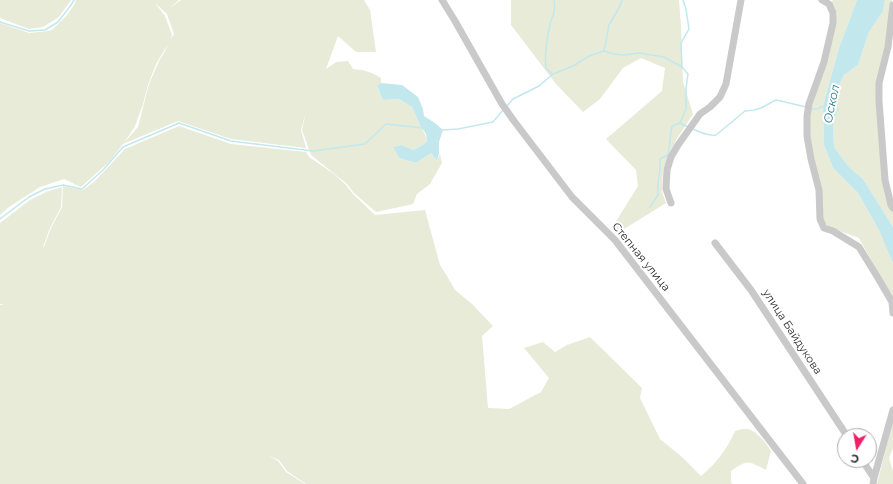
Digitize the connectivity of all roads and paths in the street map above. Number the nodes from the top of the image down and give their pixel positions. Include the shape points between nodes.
1 (442, 0) edge
2 (741, 0) edge
3 (828, 1) edge
4 (893, 5) edge
5 (671, 203) dead end
6 (893, 208) edge
7 (715, 243) dead end
8 (893, 313) edge
9 (893, 410) edge
10 (842, 428) edge
11 (867, 468) edge
12 (874, 481) edge
13 (803, 484) edge

1 - 13 street, Степная улица via 507,111 572,197 615,240
2 - 5 street via 726,84 720,97 700,114 671,157 666,189
3 - 8 street via 833,13 833,23 807,116 807,136 819,190 820,219 824,228 858,247 892,302
4 - 6 street via 888,47 879,83 879,101 885,180
7 - 10 street, улица Байдукова via 751,290
9 - 12 street
11 - 12 street

